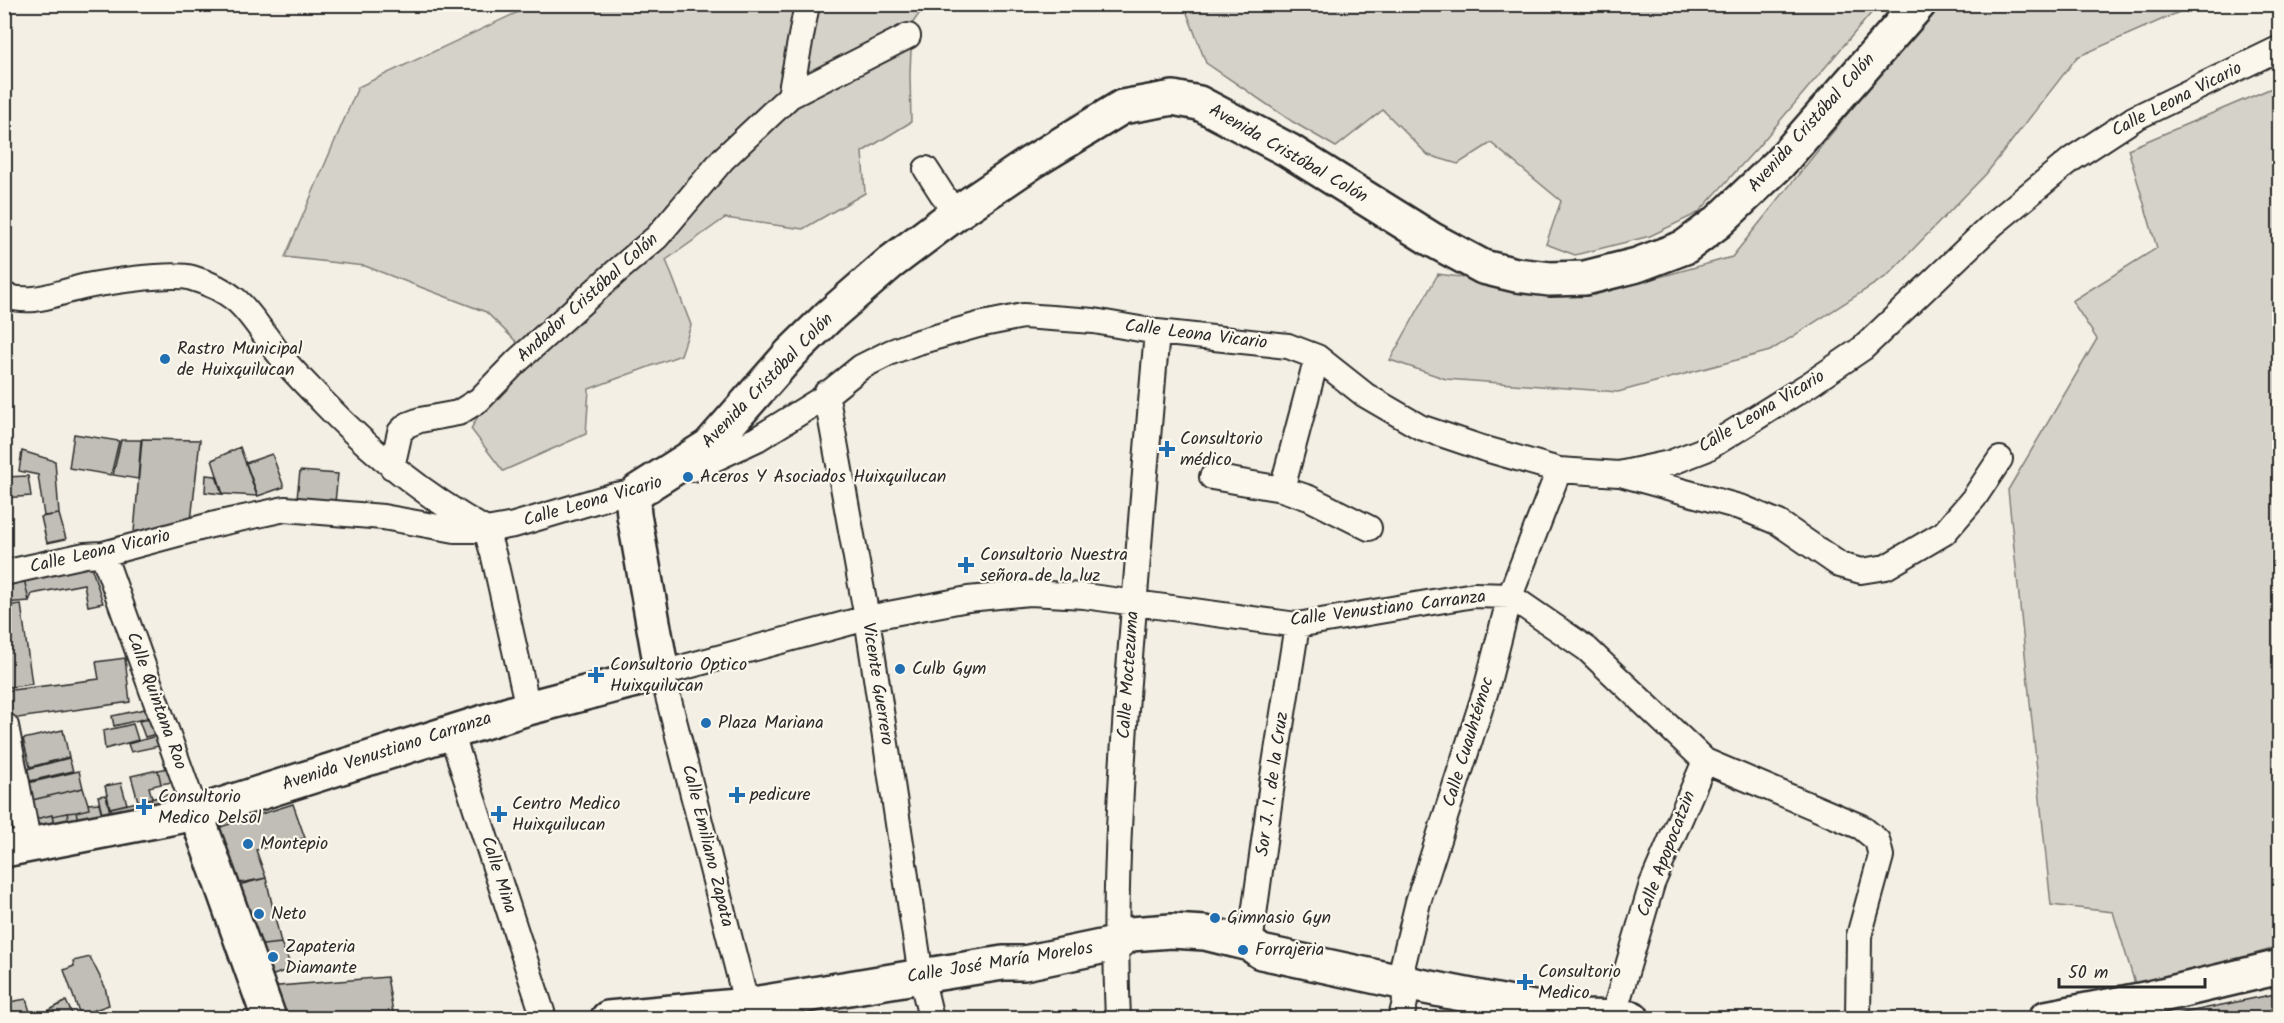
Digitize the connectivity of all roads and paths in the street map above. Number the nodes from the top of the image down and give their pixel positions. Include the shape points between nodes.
1 (807, 4) edge
2 (1919, 4) edge
3 (908, 36) dead end
4 (2280, 48) edge
5 (790, 96) junction
6 (926, 170) dead end
7 (955, 214) junction
8 (4, 296) edge
9 (1157, 332) junction
10 (1317, 357) junction
11 (826, 393) junction
12 (2000, 459) dead end
13 (392, 467) junction
14 (1559, 470) junction
15 (1619, 474) junction
16 (1212, 477) dead end
17 (1282, 489) junction
18 (638, 491) junction
19 (1369, 528) dead end
20 (486, 530) junction
21 (104, 554) junction
22 (4, 573) edge
23 (1510, 596) junction
24 (1134, 603) junction
25 (867, 618) junction
26 (1297, 625) junction
27 (662, 673) junction
28 (528, 708) junction
29 (6, 726) dead end
30 (451, 732) junction
31 (1705, 760) junction
32 (196, 813) junction
33 (17, 847) edge
34 (1115, 944) junction
35 (1250, 944) junction
36 (2280, 967) edge
37 (921, 976) junction
38 (1405, 983) junction
39 (749, 1012) edge
40 (269, 1018) edge
41 (544, 1018) edge
42 (608, 1018) edge
43 (931, 1018) edge
44 (1118, 1018) edge
45 (1401, 1018) edge
46 (1578, 1018) edge
47 (1622, 1018) edge
48 (1858, 1018) edge
49 (2046, 1018) edge

1 - 5 street
2 - 7 main road, Avenida Cristóbal Colón via 1779,164 1718,222 1685,247 1638,265 1585,278 1550,279 1483,267 1226,116 1199,103 1173,98 1122,108
3 - 5 street
4 - 15 street, Calle Leona Vicario via 2135,117 2072,159 1992,225 1863,348 1810,384 1706,449 1670,463
5 - 13 street, Andador Cristóbal Colón via 723,159 657,237 516,362 479,400 458,413 407,425 400,432
6 - 7 street
7 - 18 main road, Avenida Cristóbal Colón via 829,316 709,446
8 - 13 street via 21,301 38,299 78,288 167,275 189,276 212,284 246,308 284,360
9 - 10 street, Calle Leona Vicario via 1288,346
9 - 11 street, Calle Leona Vicario via 1094,321 1023,316 978,325 891,352 861,367
9 - 24 street, Calle Moctezuma
10 - 14 street, Calle Leona Vicario via 1365,395 1420,427
10 - 17 street
11 - 18 street, Calle Leona Vicario via 757,439
11 - 25 street, Vicente Guerrero
12 - 15 street via 1944,533 1886,567 1861,571 1840,565 1779,523 1743,508
13 - 20 street via 437,502
14 - 15 street, Calle Leona Vicario
14 - 23 street, Calle Cuauhtémoc
16 - 17 street
17 - 19 street
18 - 20 street, Calle Leona Vicario
18 - 27 main road via 634,515
20 - 21 street, Calle Leona Vicario via 455,530 383,518 285,509
20 - 28 street
21 - 22 street, Calle Leona Vicario
21 - 32 street, Calle Quintana Roo
23 - 26 street, Calle Venustiano Carranza via 1474,595
23 - 31 street, Calle Venustiano Carranza via 1587,649
23 - 38 street, Calle Cuauhtémoc via 1486,690 1418,902 1403,964
24 - 25 street, Calle Venustiano Carranza via 1030,593 968,599
24 - 26 street, Calle Venustiano Carranza
24 - 34 street, Calle Moctezuma via 1119,806
25 - 27 street, Calle Venustiano Carranza
25 - 37 street, Vicente Guerrero
26 - 35 street, Sor J. I. de la Cruz
27 - 28 main road, Avenida Venustiano Carranza
27 - 39 street, Calle Emiliano Zapata
28 - 30 main road, Avenida Venustiano Carranza
29 - 33 street
30 - 32 main road, Avenida Venustiano Carranza
30 - 41 street, Calle Mina
31 - 47 street, Calle Apopocatzin via 1652,884
31 - 48 street via 1861,827 1877,840 1881,856 1859,936
32 - 33 main road, Avenida Venustiano Carranza
32 - 40 main road, Calle Quintana Roo
34 - 35 main road, Calle José María Morelos via 1130,934 1171,931 1205,933
34 - 37 main road, Calle José María Morelos via 1024,963
34 - 44 street, Calle Moctezuma
35 - 38 main road, Calle José María Morelos via 1260,952
36 - 49 main road
37 - 39 main road, Calle José María Morelos
37 - 43 street, Vicente Guerrero
38 - 45 street, Calle Cuauhtémoc
38 - 46 main road, Calle José María Morelos
39 - 42 main road, Calle José María Morelos
46 - 47 main road, Calle José María Morelos

